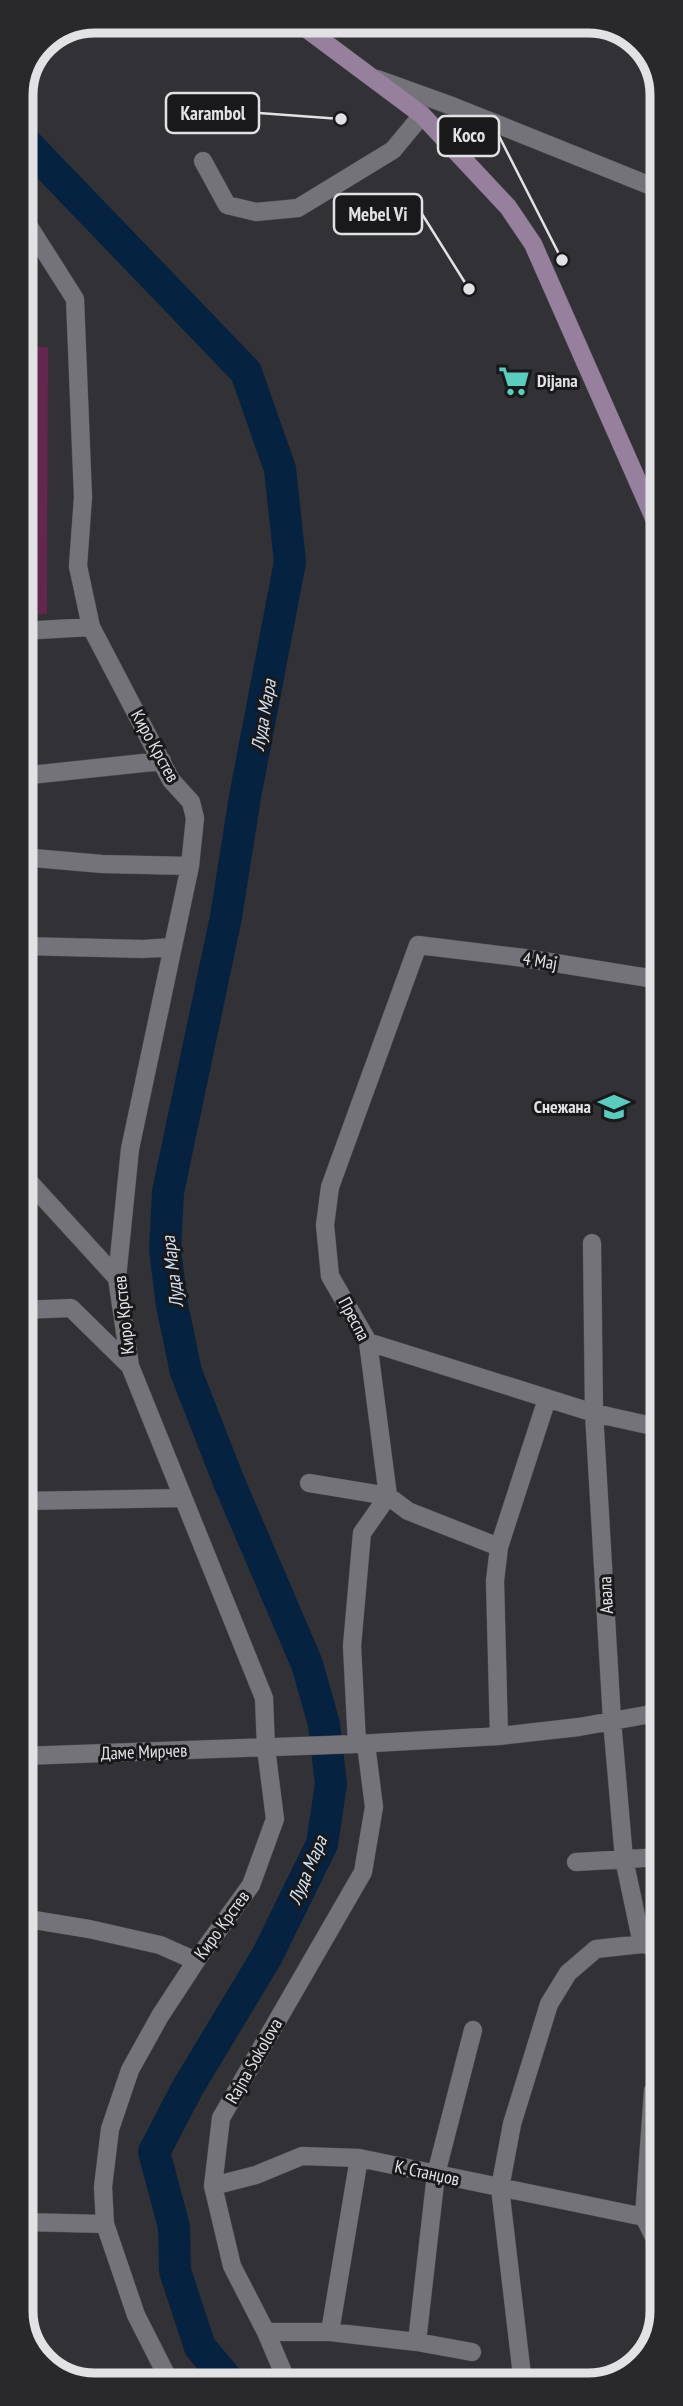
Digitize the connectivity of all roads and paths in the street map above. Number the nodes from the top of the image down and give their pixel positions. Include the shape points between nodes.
1 (312, 33) edge
2 (372, 77) junction
3 (422, 115) junction
4 (203, 161) dead end
5 (650, 186) edge
6 (33, 233) edge
7 (650, 509) edge
8 (91, 627) junction
9 (33, 630) edge
10 (162, 761) junction
11 (33, 775) edge
12 (33, 858) edge
13 (190, 866) junction
14 (418, 945) joint
15 (33, 946) edge
16 (172, 947) junction
17 (650, 979) edge
18 (33, 1186) edge
19 (592, 1243) dead end
20 (117, 1278) junction
21 (33, 1310) edge
22 (368, 1342) junction
23 (130, 1366) junction
24 (547, 1399) junction
25 (594, 1413) junction
26 (650, 1426) edge
27 (309, 1483) dead end
28 (388, 1496) junction
29 (182, 1498) junction
30 (33, 1501) edge
31 (499, 1546) junction
32 (650, 1714) edge
33 (612, 1720) junction
34 (499, 1736) junction
35 (361, 1744) junction
36 (265, 1748) junction
37 (33, 1756) edge
38 (650, 1858) edge
39 (624, 1859) junction
40 (576, 1862) dead end
41 (33, 1919) edge
42 (642, 1944) junction
43 (650, 1946) edge
44 (196, 1961) junction
45 (473, 2030) dead end
46 (650, 2133) edge
47 (359, 2158) junction
48 (436, 2174) junction
49 (213, 2186) junction
50 (500, 2188) junction
51 (644, 2217) junction
52 (33, 2222) edge
53 (105, 2224) junction
54 (650, 2229) edge
55 (266, 2332) junction
56 (330, 2332) junction
57 (417, 2342) junction
58 (472, 2352) dead end
59 (165, 2373) edge
60 (283, 2373) edge
61 (522, 2373) edge

1 - 2 main road
2 - 3 main road
2 - 5 street
3 - 4 street via 393,150 298,208 256,212 226,205
3 - 7 main road via 508,207 533,244
6 - 8 street, Киро Крстев via 75,299 83,497 78,566
8 - 9 street
8 - 10 street, Киро Крстев
10 - 11 street
10 - 13 street, Киро Крстев via 191,802 195,818
12 - 13 street
13 - 16 street, Киро Крстев
14 - 17 street, 4 Мај
14 - 22 street, Преспа via 330,1187 325,1225 330,1276
15 - 16 street
16 - 20 street, Киро Крстев via 130,1149
18 - 20 street
19 - 25 street, Авала
20 - 23 street, Киро Крстев
21 - 23 street via 71,1308
22 - 24 street
22 - 28 street, Преспа
23 - 29 street, Киро Крстев
24 - 25 street
24 - 31 street
25 - 26 street
25 - 33 street, Авала
27 - 28 street
28 - 31 street via 408,1511
28 - 35 street via 362,1533 352,1646
29 - 30 street
29 - 36 street, Киро Крстев via 264,1698
31 - 34 street via 495,1581
32 - 33 street, Даме Мирчев
33 - 34 street, Даме Мирчев
33 - 39 street, Авала
34 - 35 street, Даме Мирчев
35 - 36 street, Даме Мирчев
35 - 49 street, Rajna Sokolova via 374,1807 363,1872 221,2118
36 - 37 street, Даме Мирчев
36 - 44 street, Киро Крстев via 275,1819 251,1885
38 - 39 street
39 - 40 street
39 - 42 street, Авала
41 - 44 street via 160,1945
42 - 43 street
42 - 50 street via 596,1949 568,1973 549,2004 512,2124
44 - 53 street, Киро Крстев via 130,2070 110,2129 103,2187
45 - 48 street
46 - 51 street
47 - 48 street, К. Станџов
47 - 49 street, К. Станџов via 302,2156
47 - 56 street
48 - 50 street, К. Станџов
48 - 57 street
49 - 55 street, Rajna Sokolova via 232,2266
50 - 51 street, К. Станџов
50 - 61 street
51 - 54 street
52 - 53 street
53 - 59 street, Киро Крстев via 136,2315
55 - 56 street
55 - 60 street, Rajna Sokolova
56 - 57 street
57 - 58 street

